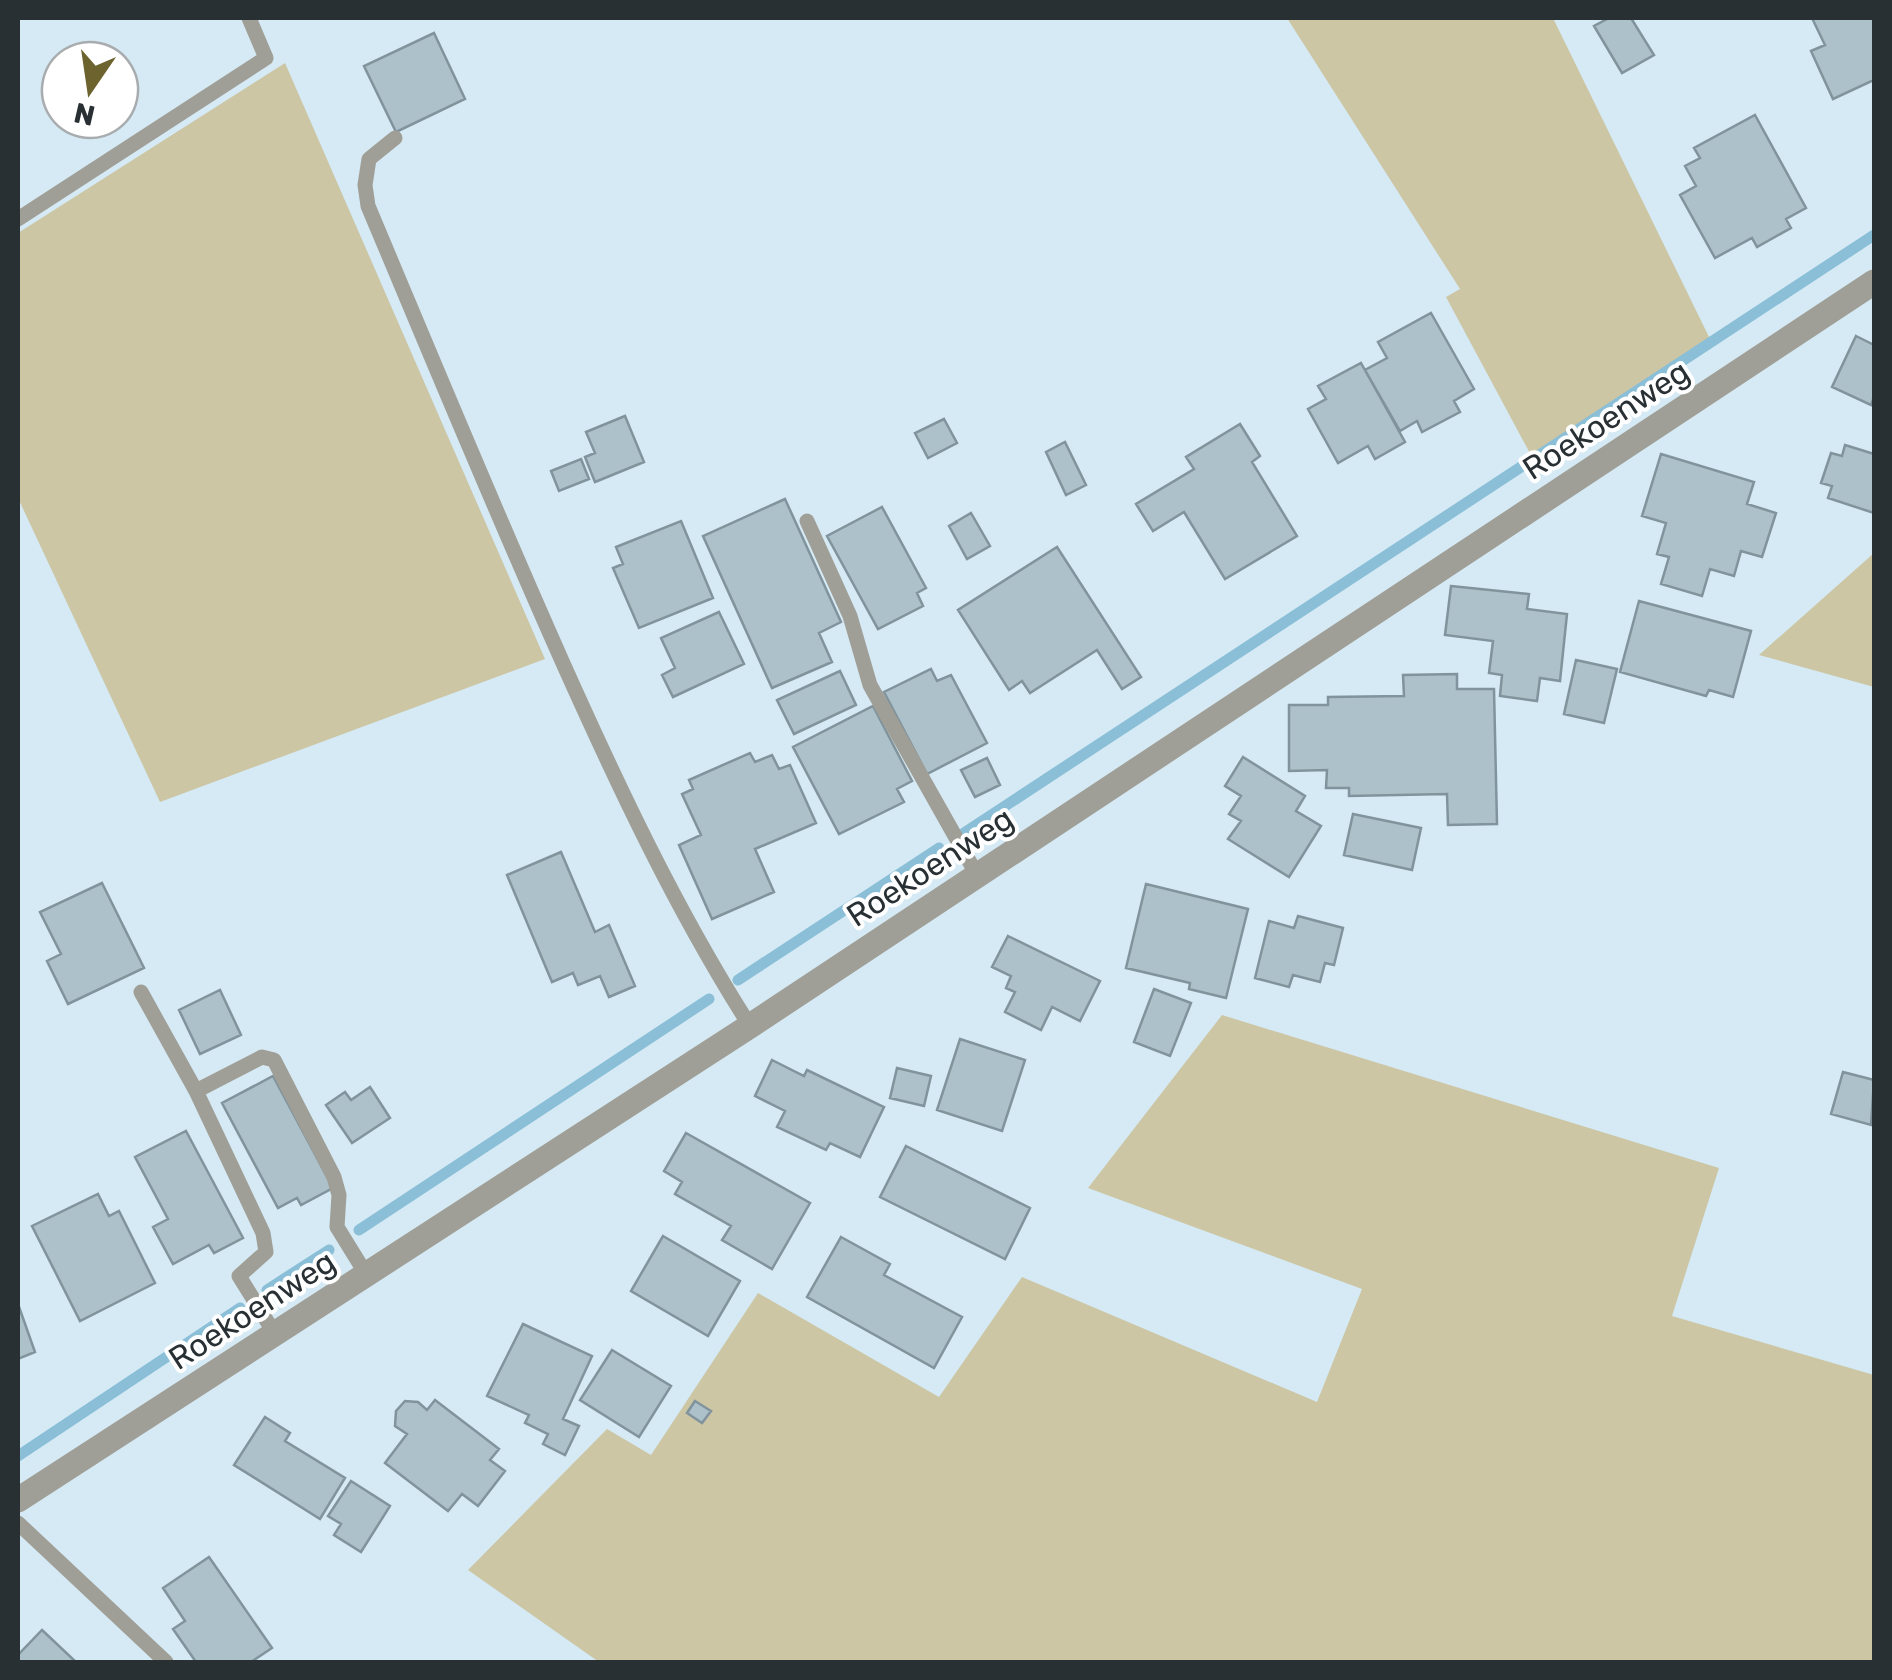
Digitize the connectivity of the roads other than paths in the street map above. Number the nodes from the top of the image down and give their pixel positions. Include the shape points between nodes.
1 (249, 18) edge
2 (394, 138) dead end
3 (18, 219) edge
4 (1874, 282) edge
5 (807, 520) dead end
6 (977, 876) junction
7 (141, 992) dead end
8 (750, 1026) junction
9 (196, 1091) junction
10 (366, 1274) junction
11 (275, 1334) junction
12 (18, 1500) edge
13 (18, 1523) edge
14 (166, 1662) edge

1 - 3 lane via 266,58
2 - 8 lane via 369,159 368,206 593,730 705,956
4 - 6 street, Roekoenweg
5 - 6 lane via 850,616 870,685
6 - 8 street, Roekoenweg
7 - 9 lane
8 - 10 street, Roekoenweg
9 - 10 lane via 262,1057 274,1060 334,1176 337,1227
9 - 11 lane via 264,1233 266,1252 240,1276
10 - 11 street, Roekoenweg
11 - 12 street, Roekoenweg
13 - 14 lane

